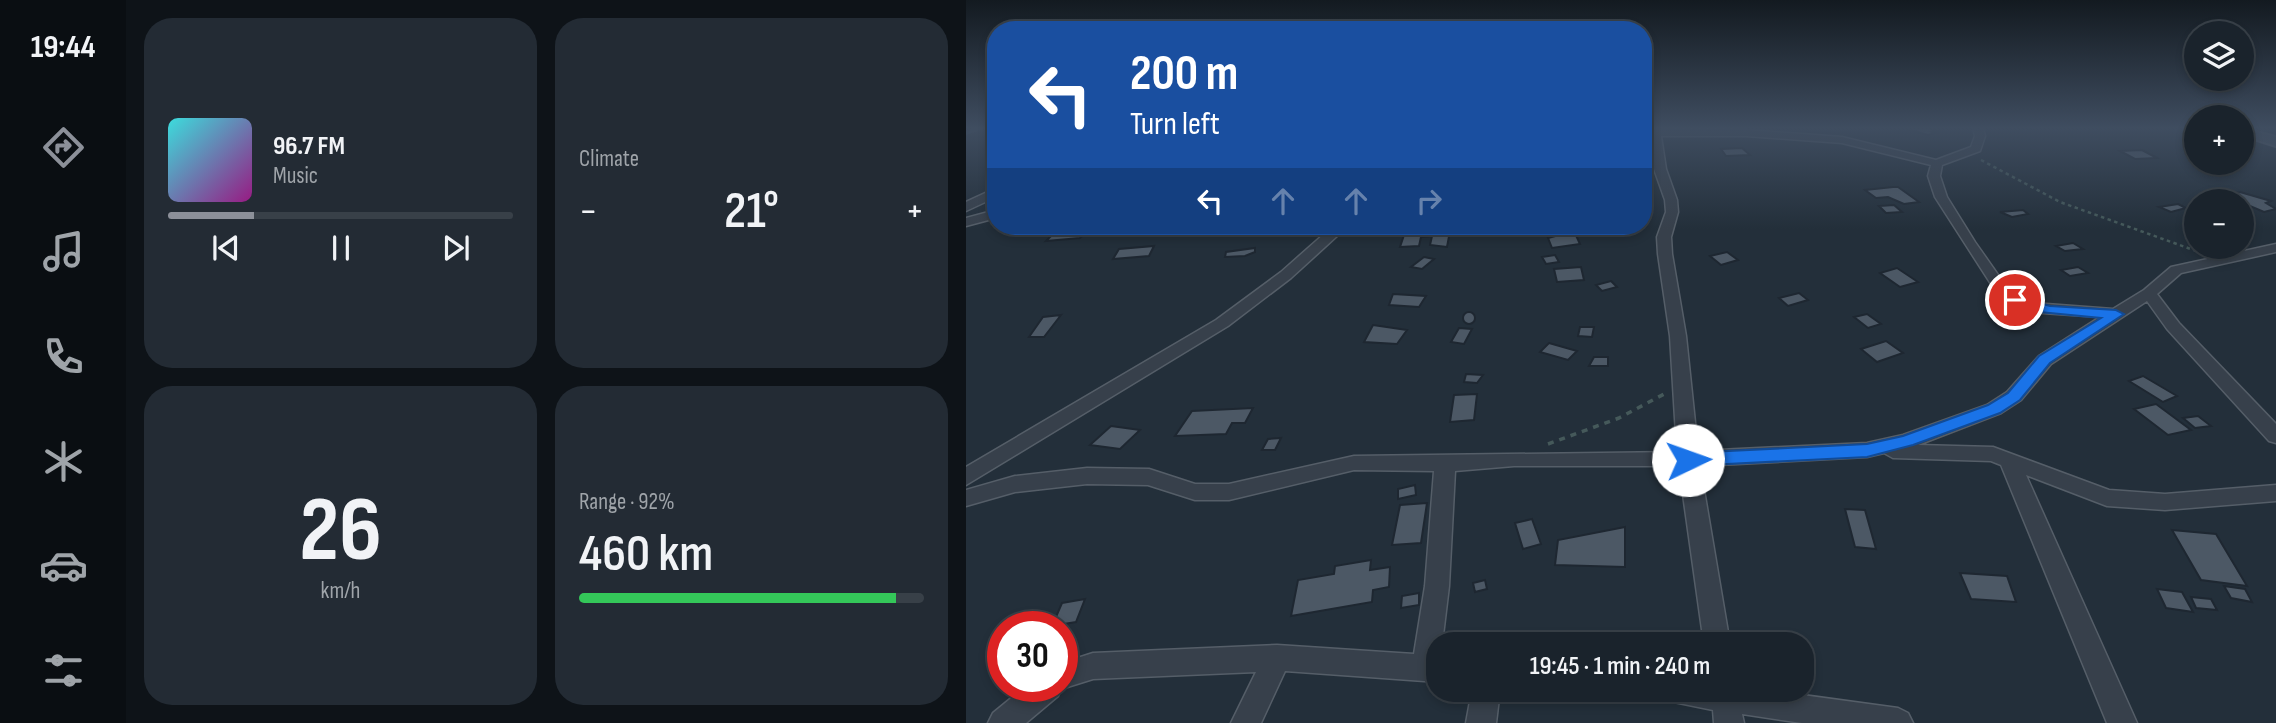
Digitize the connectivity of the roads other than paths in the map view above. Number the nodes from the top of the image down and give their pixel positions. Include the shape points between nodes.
1 (1659, 162) edge
2 (1932, 162) edge
3 (1941, 162) edge
4 (1937, 163) junction
5 (987, 196) edge
6 (966, 207) edge
7 (987, 216) edge
8 (966, 222) edge
9 (1331, 235) edge
10 (2276, 248) edge
11 (2149, 293) junction
12 (2116, 314) junction
13 (2276, 436) edge
14 (1867, 450) junction
15 (1688, 460) junction
16 (2009, 460) junction
17 (1446, 464) junction
18 (966, 477) edge
19 (2276, 492) edge
20 (966, 498) edge
21 (1434, 632) edge
22 (1715, 632) edge
23 (1277, 657) junction
24 (1426, 668) edge
25 (1078, 671) edge
26 (1029, 702) edge
27 (1484, 702) edge
28 (1726, 703) edge
29 (1848, 719) edge
30 (1003, 723) edge
31 (1246, 723) edge
32 (1481, 723) edge
33 (1898, 723) edge
34 (2122, 723) edge

1 - 15 street via 1671,200 1664,237
2 - 4 street
3 - 4 street
4 - 12 street via 1934,176 1941,197 2003,292 2029,307
5 - 6 street
7 - 8 street
9 - 18 street via 1222,323
10 - 11 street via 2176,270
11 - 12 street
11 - 13 street via 2197,353
12 - 14 street via 2045,360 2014,396 1994,409 1907,441
14 - 15 street
14 - 16 street via 1966,452
15 - 17 street via 1514,459
15 - 22 street
16 - 19 street via 2107,498 2165,502
16 - 34 street
17 - 20 street via 1354,463 1229,492 1195,492 1149,477 1053,478
17 - 21 street
23 - 24 street
23 - 25 street via 1093,666
23 - 31 street
26 - 30 street
27 - 32 street
28 - 29 street
29 - 33 street

